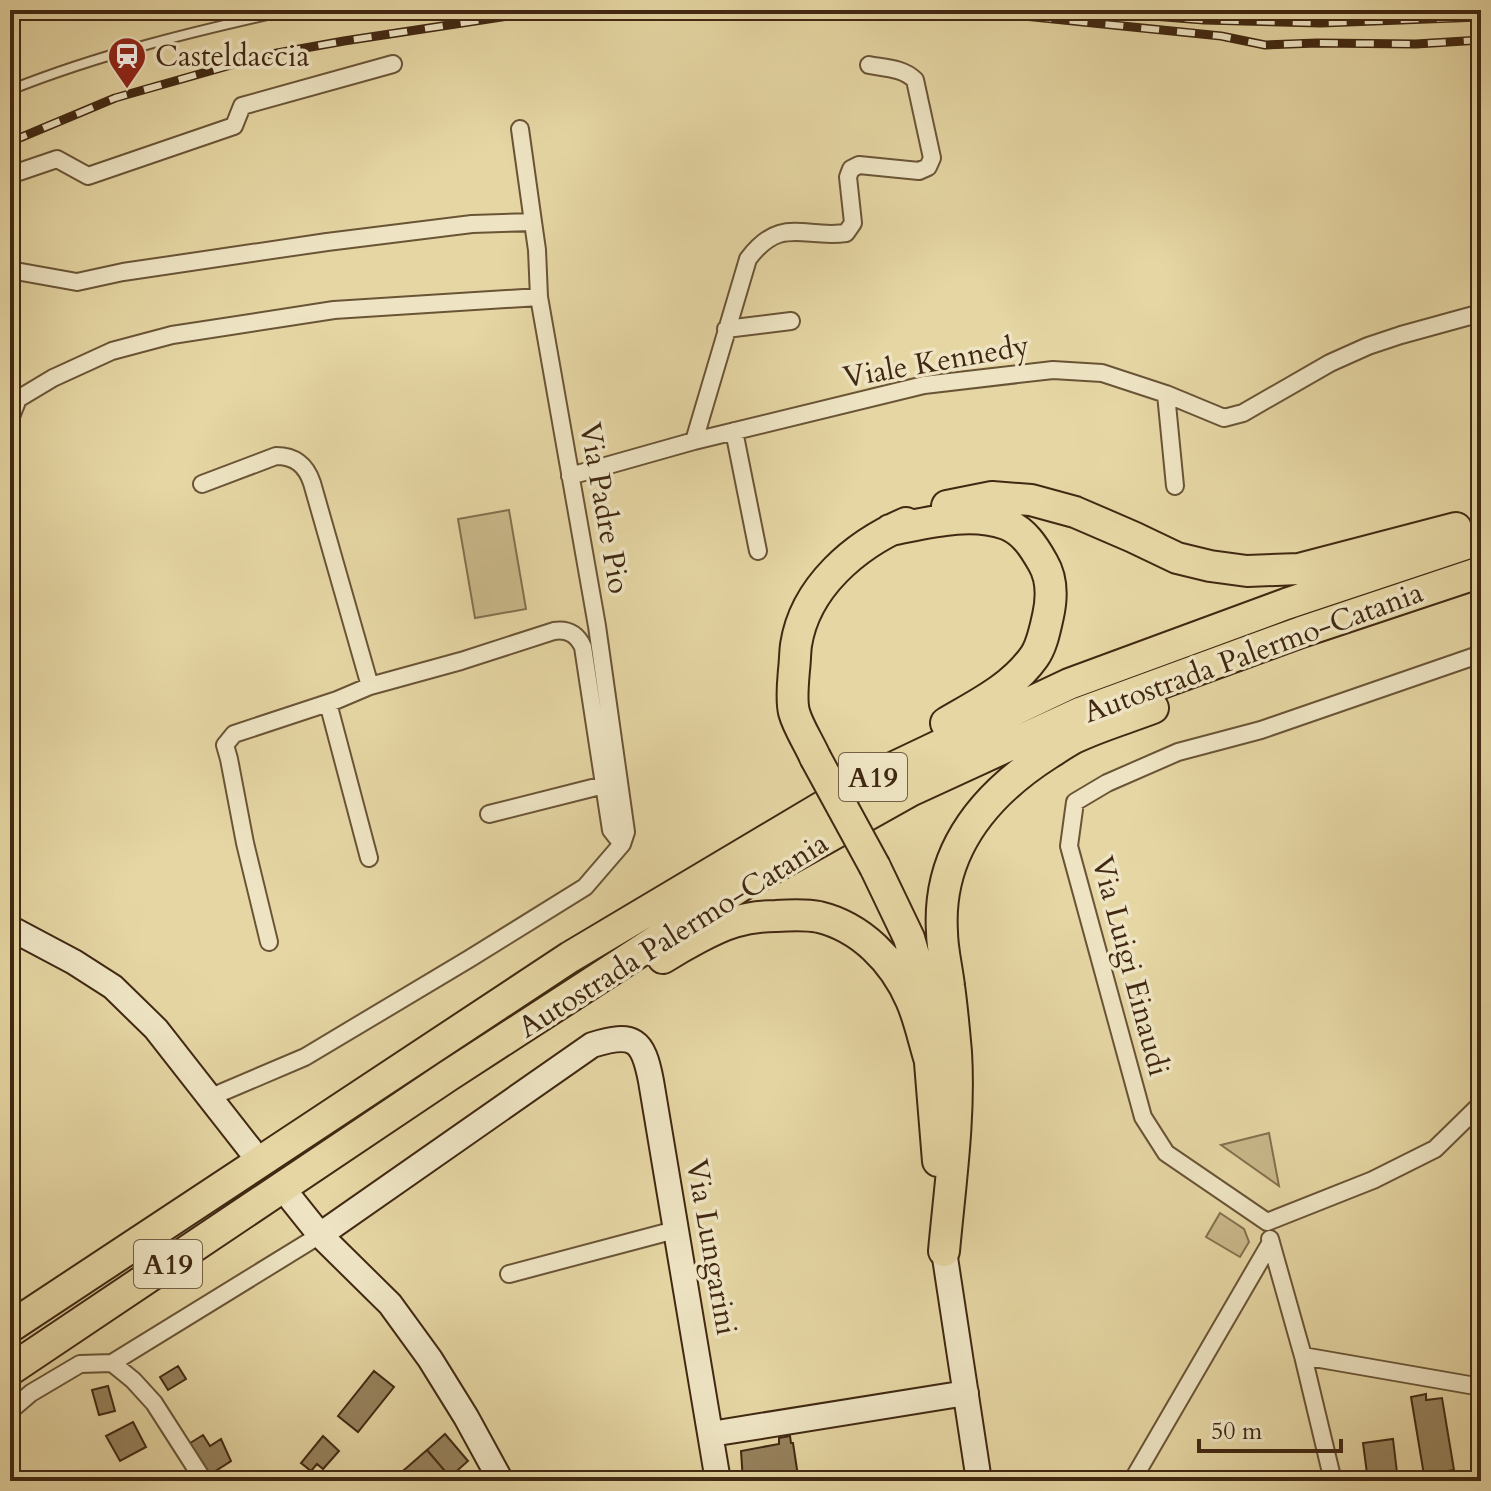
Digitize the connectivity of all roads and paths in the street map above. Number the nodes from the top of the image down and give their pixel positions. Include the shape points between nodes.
1 (290, 10) edge
2 (393, 64) dead end
3 (869, 65) dead end
4 (10, 90) edge
5 (520, 129) dead end
6 (10, 175) edge
7 (533, 222) junction
8 (10, 270) edge
9 (539, 297) junction
10 (1481, 313) edge
11 (791, 321) dead end
12 (726, 329) junction
13 (1166, 394) junction
14 (10, 419) edge
15 (734, 431) junction
16 (694, 441) junction
17 (570, 476) junction
18 (202, 484) dead end
19 (1175, 486) dead end
20 (1481, 522) edge
21 (890, 530) junction
22 (1481, 539) edge
23 (758, 551) dead end
24 (1481, 572) edge
25 (1481, 589) edge
26 (1481, 654) edge
27 (370, 686) junction
28 (328, 703) junction
29 (604, 785) junction
30 (489, 814) dead end
31 (622, 844) junction
32 (369, 858) dead end
33 (10, 928) edge
34 (269, 942) dead end
35 (931, 1064) junction
36 (448, 1076) junction
37 (211, 1097) junction
38 (1481, 1104) edge
39 (318, 1122) junction
40 (250, 1149) dead end
41 (292, 1200) dead end
42 (1267, 1222) junction
43 (675, 1230) junction
44 (320, 1235) junction
45 (1271, 1242) junction
46 (944, 1251) junction
47 (509, 1274) dead end
48 (10, 1327) edge
49 (1303, 1356) junction
50 (112, 1363) junction
51 (10, 1370) edge
52 (1481, 1387) edge
53 (966, 1393) junction
54 (10, 1411) edge
55 (711, 1434) junction
56 (204, 1481) edge
57 (501, 1481) edge
58 (718, 1481) edge
59 (979, 1481) edge
60 (1132, 1481) edge
61 (1333, 1481) edge

1 - 4 lane via 121,52
2 - 6 street via 242,106 234,126 88,176 57,159
3 - 12 street via 898,70 915,80 932,158 928,167 851,169 853,223 846,233 795,230 759,245 748,259
5 - 7 street, Via Padre Pio
7 - 8 street via 472,224 313,244 77,282
7 - 9 street, Via Padre Pio
9 - 14 street via 334,310 172,335 112,351 53,378 18,399
9 - 17 street, Via Padre Pio
10 - 13 street, Viale Kennedy via 1368,346 1243,413 1224,418
11 - 12 street
12 - 16 street
13 - 15 street, Viale Kennedy via 1102,373 1053,370 924,385
13 - 19 street
15 - 16 street, Viale Kennedy
15 - 23 street
16 - 17 street, Viale Kennedy
17 - 31 street, Via Padre Pio via 622,798
18 - 27 street via 276,456 303,466
20 - 21 highway via 1299,569 1247,571 1177,558 1075,512 1031,500 992,497 948,505
21 - 35 highway, bridge via 852,554 807,610 796,643 794,712 909,938 924,989
21 - 39 highway via 954,518 982,519 1007,524 1026,537 1049,574 1050,587 1045,629 1035,656 1002,690 859,767 561,947 396,1059
22 - 39 highway, Autostrada Palermo-Catania / A19 via 1069,684 869,779 570,957
24 - 36 highway, Autostrada Palermo-Catania / A19 via 1082,712 912,790 739,887
25 - 46 highway via 1073,738 1027,768 977,815 948,871 943,899 957,1111
26 - 42 street, Via Luigi Einaudi via 1261,730 1178,752 1075,802 1069,846 1143,1117 1166,1153
27 - 28 street
27 - 29 street via 568,631 583,647
28 - 32 street
28 - 34 street via 234,734 225,745
29 - 30 street
29 - 31 street via 611,830
31 - 37 street via 585,887 469,959 305,1057
33 - 37 street via 113,987 156,1029
35 - 36 highway via 911,1000 873,945 847,927 794,915 733,922
35 - 46 highway
36 - 51 highway, Autostrada Palermo-Catania / A19
37 - 40 street
38 - 42 street via 1435,1149
39 - 48 highway, Autostrada Palermo-Catania / A19
41 - 44 street
42 - 45 street
43 - 44 street, Via Lungarini via 647,1057 640,1045 623,1038 592,1045
43 - 47 street
43 - 55 street, Via Lungarini
44 - 50 street
44 - 57 street via 398,1315 466,1417
45 - 49 street
45 - 60 street
46 - 53 street
49 - 52 street
49 - 61 street
50 - 54 street via 80,1364
50 - 56 street via 154,1403
53 - 55 street
53 - 59 street
55 - 58 street, Via Lungarini

